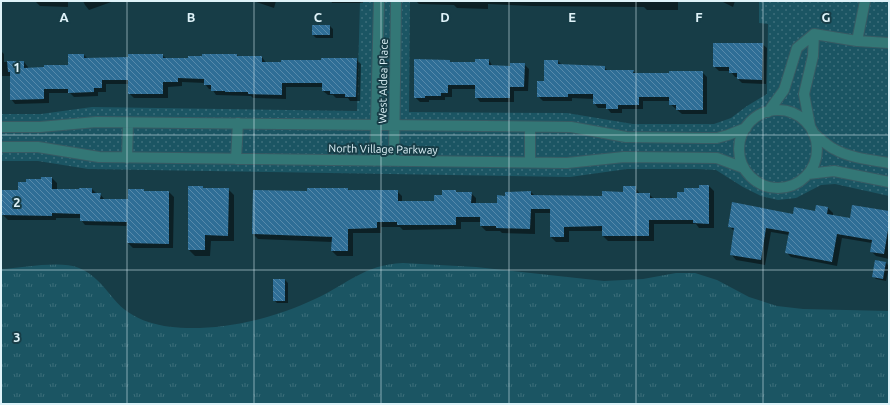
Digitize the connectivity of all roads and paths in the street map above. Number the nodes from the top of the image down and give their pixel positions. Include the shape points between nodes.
1 (379, 1) edge
2 (396, 1) edge
3 (865, 1) edge
4 (814, 34) junction
5 (857, 41) junction
6 (889, 43) edge
7 (768, 112) junction
8 (128, 123) junction
9 (238, 123) junction
10 (376, 125) junction
11 (395, 125) junction
12 (1, 127) edge
13 (530, 127) junction
14 (746, 128) junction
15 (812, 130) junction
16 (1, 147) edge
17 (127, 158) junction
18 (236, 159) junction
19 (375, 160) junction
20 (394, 161) junction
21 (530, 162) junction
22 (889, 163) edge
23 (744, 168) junction
24 (808, 174) junction
25 (889, 182) edge

1 - 10 street, West Aldea Place
2 - 11 street, West Aldea Place
3 - 5 street
4 - 5 street
4 - 7 street via 797,48 784,90
4 - 15 street via 813,56 804,94
5 - 6 street
7 - 14 street via 759,115
7 - 15 street via 780,110 791,113 802,119
8 - 9 street
8 - 12 street via 96,122 40,127
8 - 17 street
9 - 10 street
9 - 18 street
10 - 11 street
10 - 19 street, West Aldea Place
11 - 13 street
11 - 20 street, West Aldea Place
13 - 14 street via 571,127 626,137 703,138 717,138
13 - 21 street
14 - 23 street via 739,148
15 - 22 street via 839,151
15 - 24 street via 816,155
16 - 17 street, North Village Parkway via 38,147 99,157
17 - 18 street, North Village Parkway
18 - 19 street, North Village Parkway
19 - 20 street, North Village Parkway
20 - 21 street, North Village Parkway
21 - 23 street, North Village Parkway via 567,163 624,157 717,158
23 - 24 street via 762,185 774,188 787,187
24 - 25 street via 834,171

